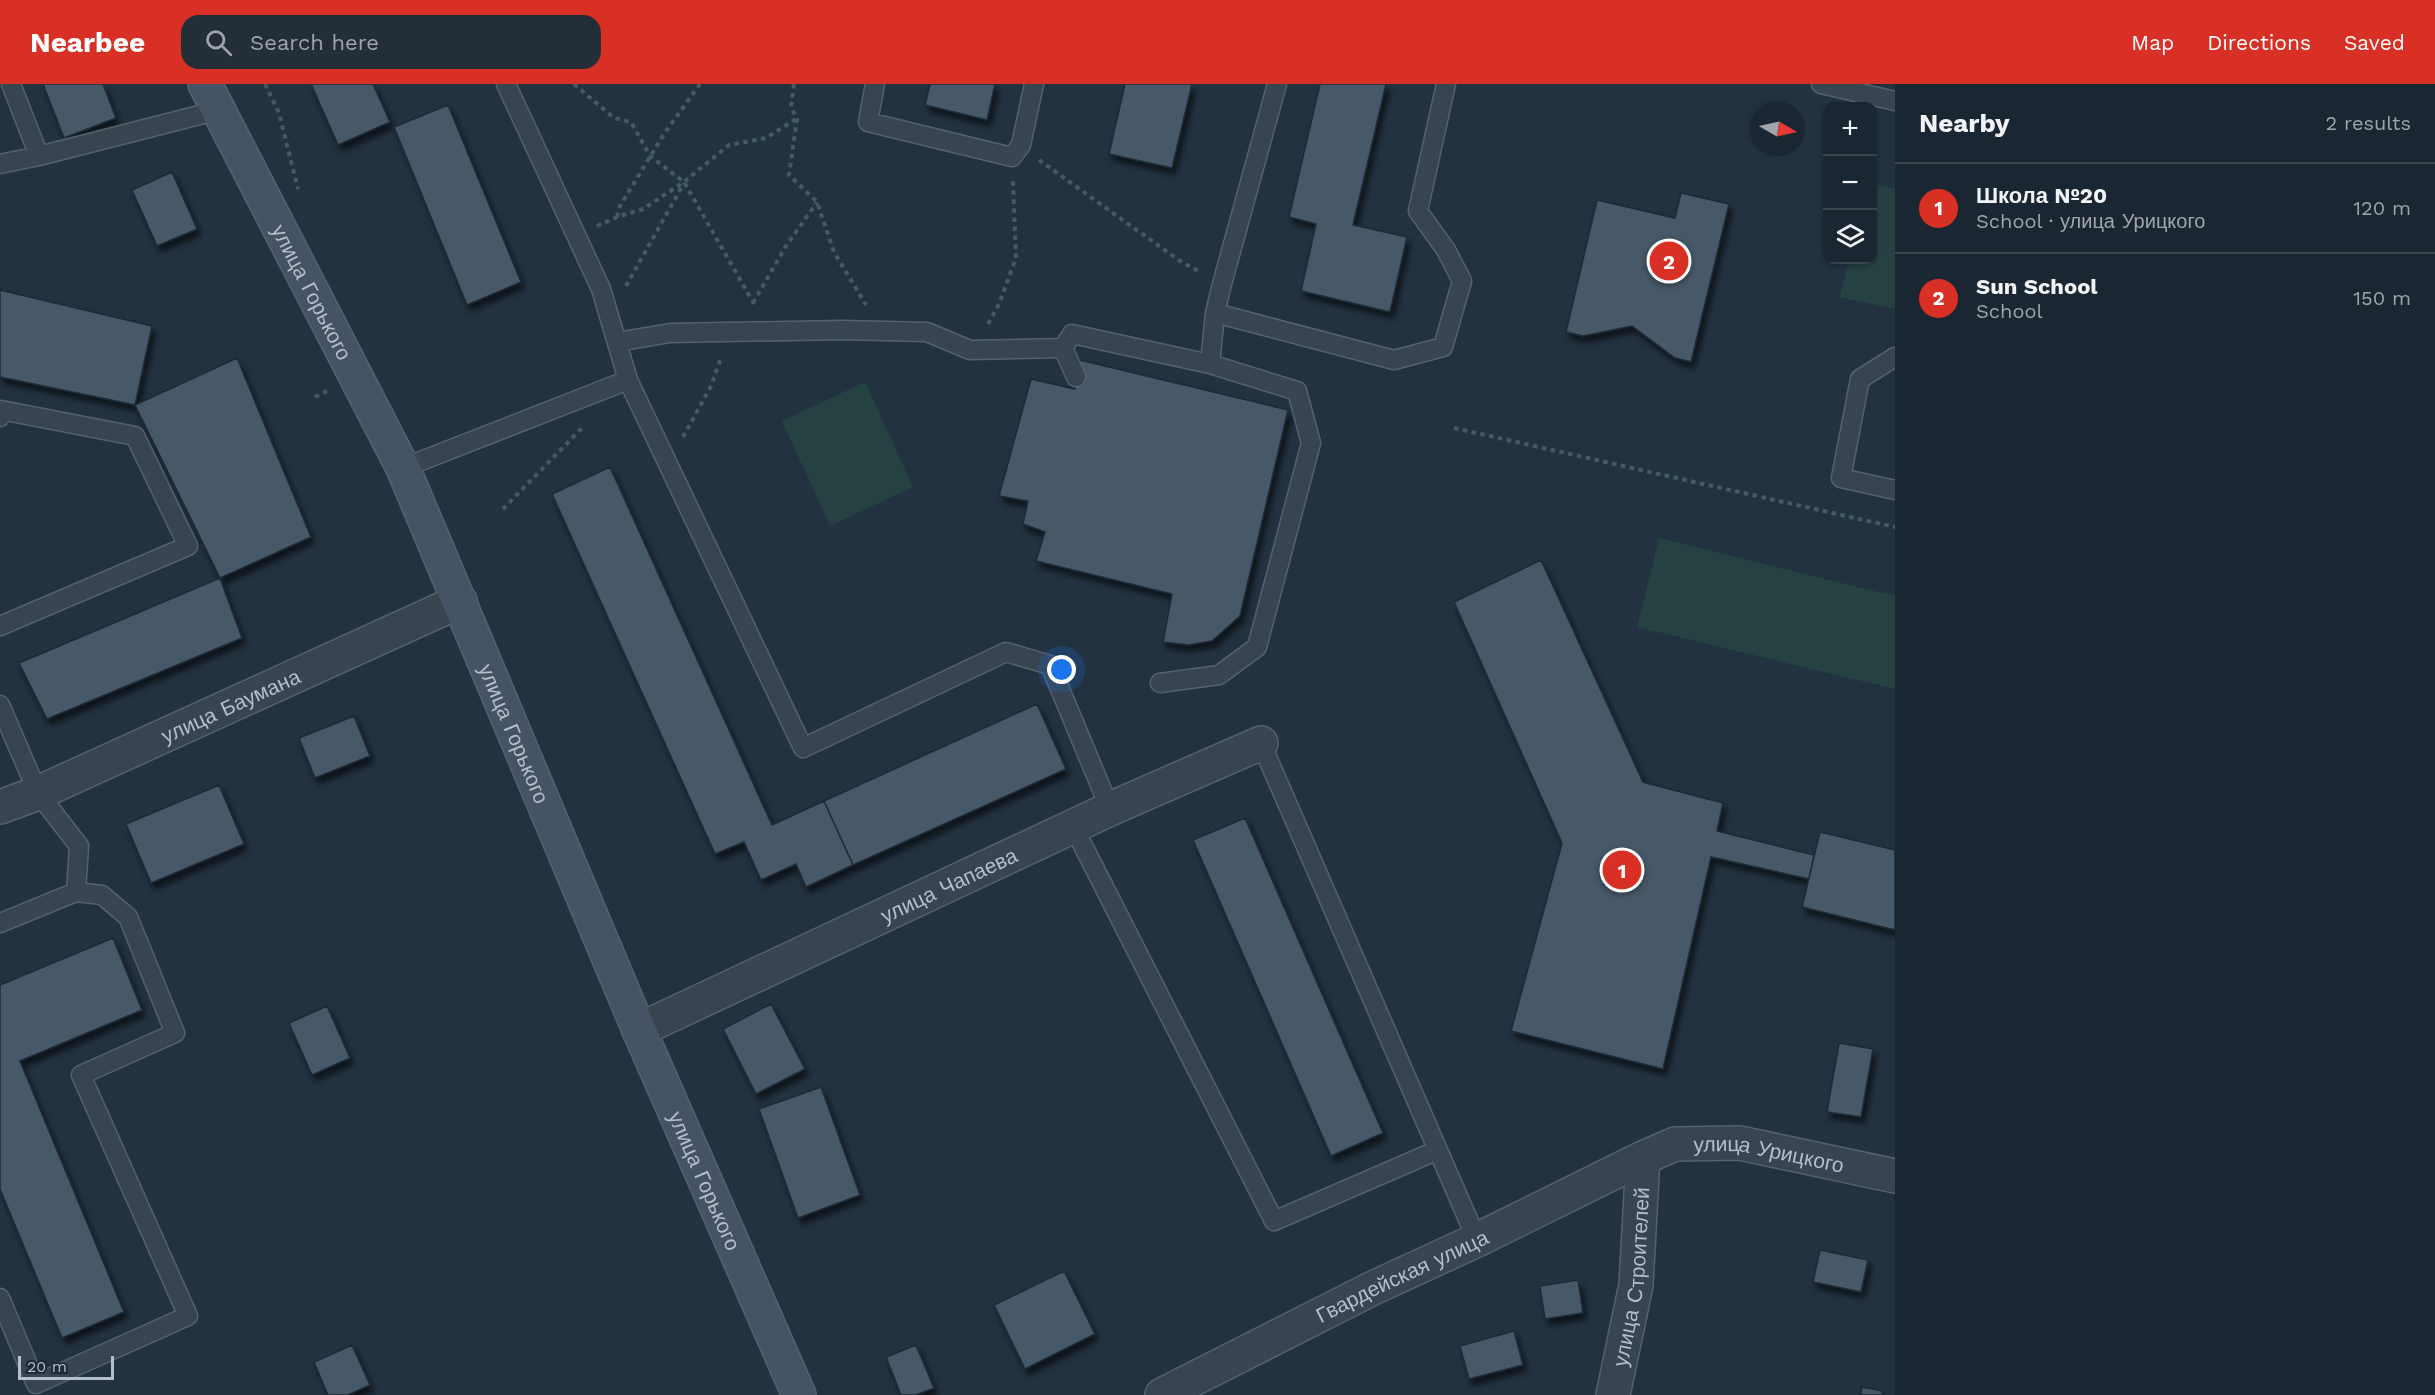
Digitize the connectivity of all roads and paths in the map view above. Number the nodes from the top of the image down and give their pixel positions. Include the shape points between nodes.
1 (11, 84) edge
2 (506, 84) edge
3 (574, 84) edge
4 (700, 84) edge
5 (794, 84) edge
6 (875, 84) edge
7 (1034, 84) edge
8 (1276, 84) edge
9 (1446, 84) edge
10 (1821, 84) edge
11 (212, 97) edge
12 (1895, 101) edge
13 (797, 119) junction
14 (1016, 151) junction
15 (39, 156) junction
16 (650, 156) junction
17 (0, 164) edge
18 (684, 182) junction
19 (1222, 284) junction
20 (1215, 314) junction
21 (609, 316) junction
22 (792, 331) junction
23 (882, 331) junction
24 (617, 342) junction
25 (1063, 348) junction
26 (970, 350) junction
27 (1895, 357) edge
28 (1210, 364) junction
29 (1076, 376) dead end
30 (628, 380) junction
31 (0, 417) edge
32 (586, 423) dead end
33 (1454, 428) dead end
34 (403, 468) junction
35 (1895, 490) edge
36 (503, 509) dead end
37 (1895, 527) edge
38 (460, 601) junction
39 (0, 626) edge
40 (1160, 683) dead end
41 (0, 705) edge
42 (1261, 743) joint
43 (38, 793) junction
44 (0, 807) edge
45 (1110, 809) junction
46 (1074, 826) junction
47 (76, 892) junction
48 (0, 923) edge
49 (639, 1030) junction
50 (1438, 1150) junction
51 (1643, 1158) junction
52 (1895, 1176) edge
53 (1477, 1240) junction
54 (0, 1298) edge
55 (799, 1395) edge
56 (1162, 1395) edge
57 (1613, 1395) edge

1 - 15 lane
2 - 21 lane via 601,289
3 - 16 path via 614,118 631,122
4 - 16 path
5 - 13 path via 790,107
6 - 14 lane via 868,122
7 - 14 lane
8 - 19 lane
9 - 20 lane via 1418,211 1462,281 1443,346 1394,360
10 - 12 lane
11 - 15 lane
11 - 34 main road, улица Горького
13 - 18 path via 766,138 729,145
13 - 23 path via 789,175 818,202 834,252
14 - 19 path via 1109,209 1180,261
14 - 26 path via 1016,258 999,304
15 - 17 lane
16 - 18 path
16 - 18 path via 616,217 643,210
18 - 21 path
18 - 22 path via 753,303
19 - 20 lane
20 - 28 lane
21 - 24 lane
22 - 23 lane
22 - 24 lane via 670,333
23 - 26 lane via 927,332
24 - 30 lane
25 - 26 lane
25 - 28 lane via 1072,334
25 - 29 lane
27 - 35 lane via 1860,379 1841,478
28 - 40 lane via 1297,391 1311,443 1257,647 1219,675
30 - 34 lane
30 - 45 lane via 803,748 1006,652 1050,664
31 - 39 lane via 1,410 135,436 188,546
32 - 36 path
33 - 37 path
34 - 38 main road, улица Горького
38 - 43 street, улица Баумана
38 - 49 main road, улица Горького
41 - 43 lane
42 - 45 street, улица Чапаева
42 - 50 lane
43 - 44 street, улица Баумана
43 - 47 lane via 79,846
45 - 46 street, улица Чапаева
46 - 49 street, улица Чапаева
46 - 50 lane via 1274,1221
47 - 48 lane
47 - 54 lane via 102,895 128,917 175,1033 81,1075 188,1316 36,1384
49 - 55 main road, улица Горького
50 - 53 lane
51 - 52 street, улица Урицкого via 1676,1144 1740,1143
51 - 53 street, Гвардейская улица
51 - 57 street, улица Строителей via 1636,1285
53 - 56 street, Гвардейская улица

